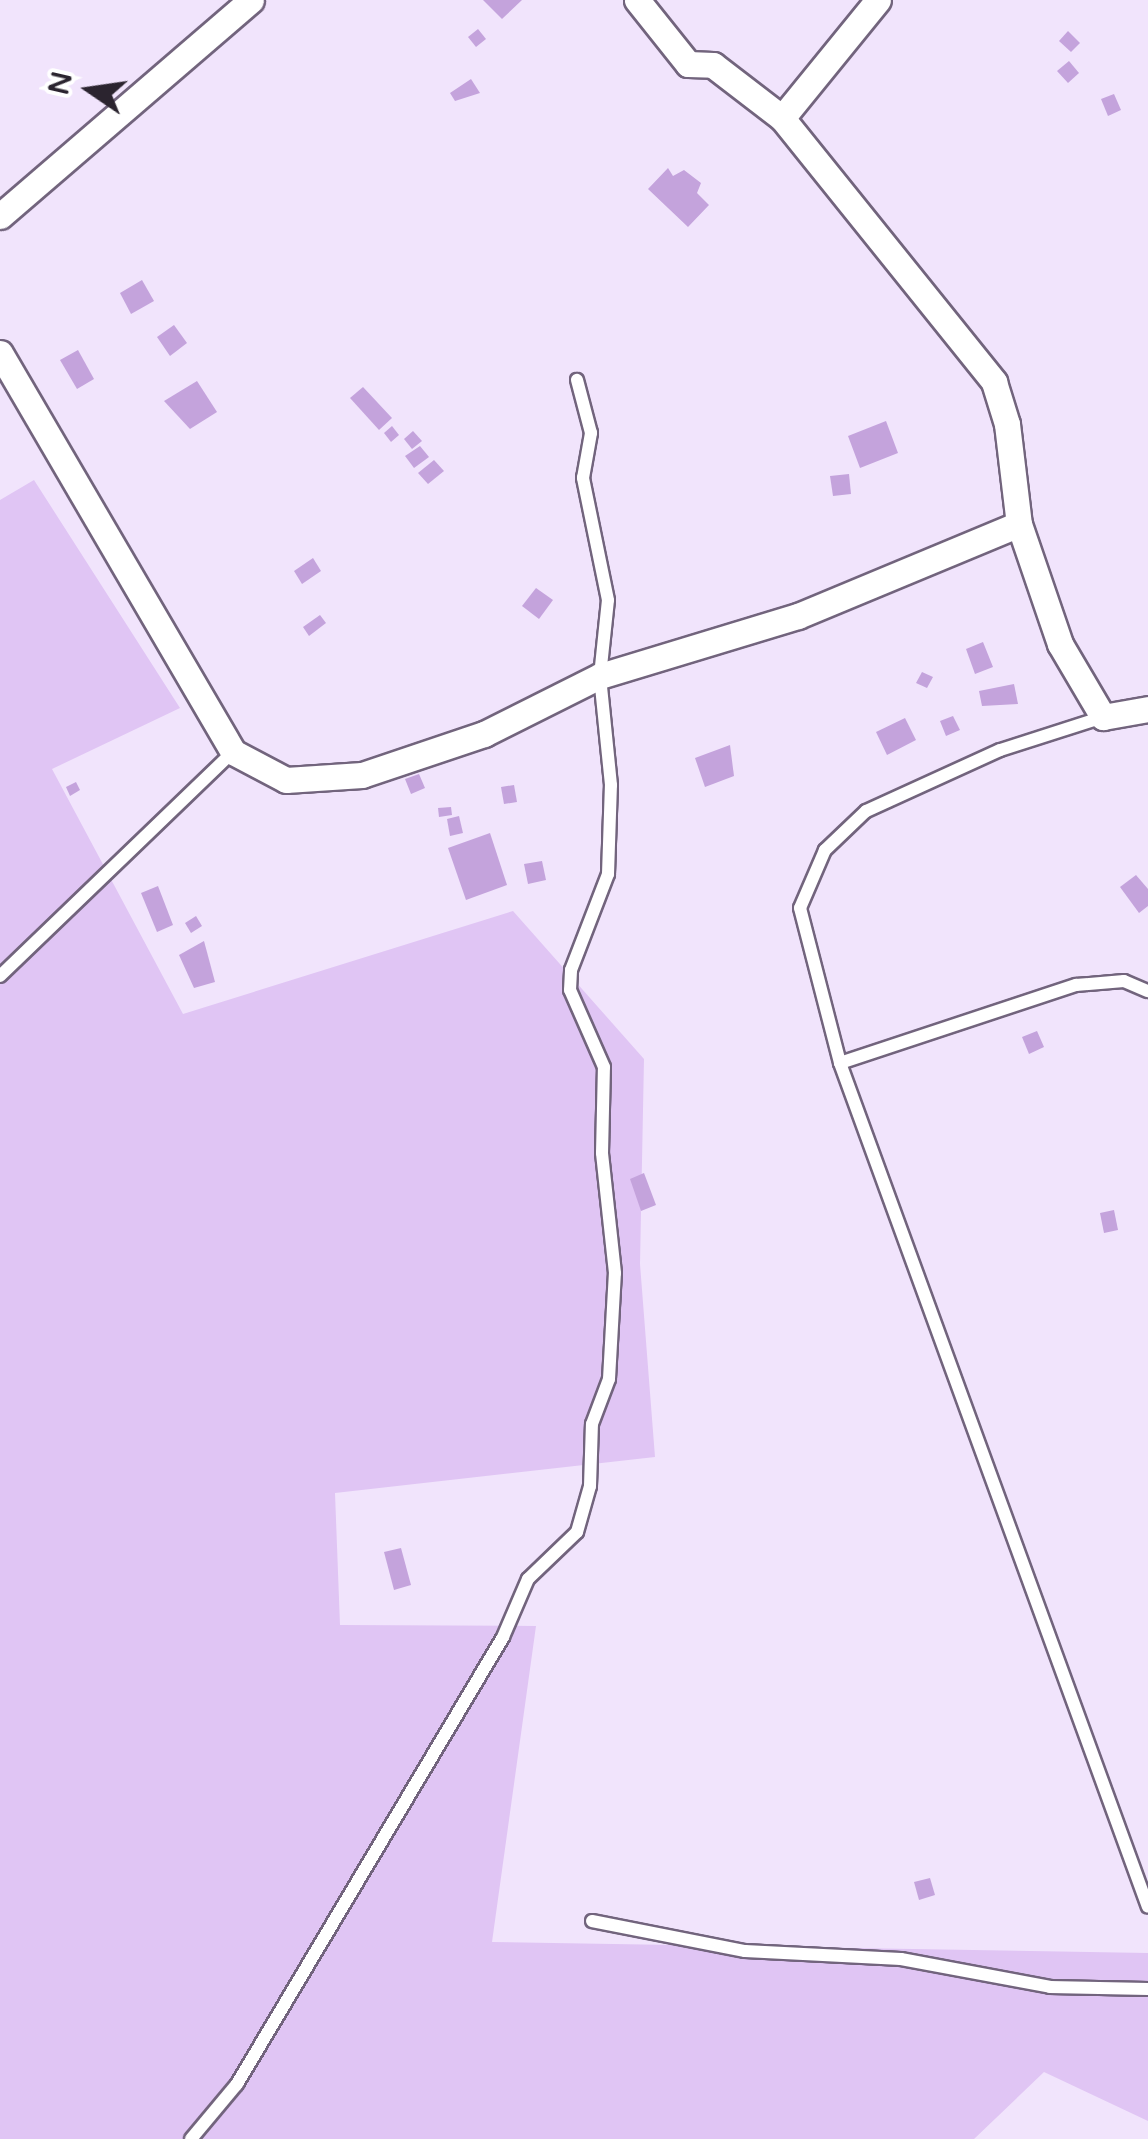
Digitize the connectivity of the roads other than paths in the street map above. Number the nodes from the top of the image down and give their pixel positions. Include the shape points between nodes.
1 (251, 0) edge
2 (637, 0) edge
3 (878, 0) edge
4 (782, 118) junction
5 (0, 216) edge
6 (0, 353) edge
7 (577, 380) dead end
8 (1019, 524) junction
9 (600, 676) junction
10 (1148, 709) edge
11 (1103, 717) junction
12 (233, 752) junction
13 (0, 976) edge
14 (1148, 990) edge
15 (840, 1063) junction
16 (1148, 1906) edge
17 (592, 1921) dead end
18 (1148, 1989) edge
19 (192, 2139) edge

1 - 5 street
2 - 4 street via 688,64 713,65
3 - 4 street
4 - 8 street via 994,382 1007,424
6 - 12 street
7 - 9 lane via 591,433 583,478 608,600
8 - 9 street via 798,616
8 - 11 street via 1060,644
9 - 12 street via 484,734 362,775 286,780
9 - 19 lane via 611,785 608,874 571,970 570,990 604,1066 602,1153 616,1274 609,1379 592,1424 590,1486 577,1532 528,1579 503,1637 248,2066
10 - 11 street
11 - 15 lane via 960,766 866,812 826,850 800,908
12 - 13 lane
14 - 15 lane via 1124,981 1076,985
15 - 16 lane
17 - 18 lane via 745,1951 901,1959 1050,1987

